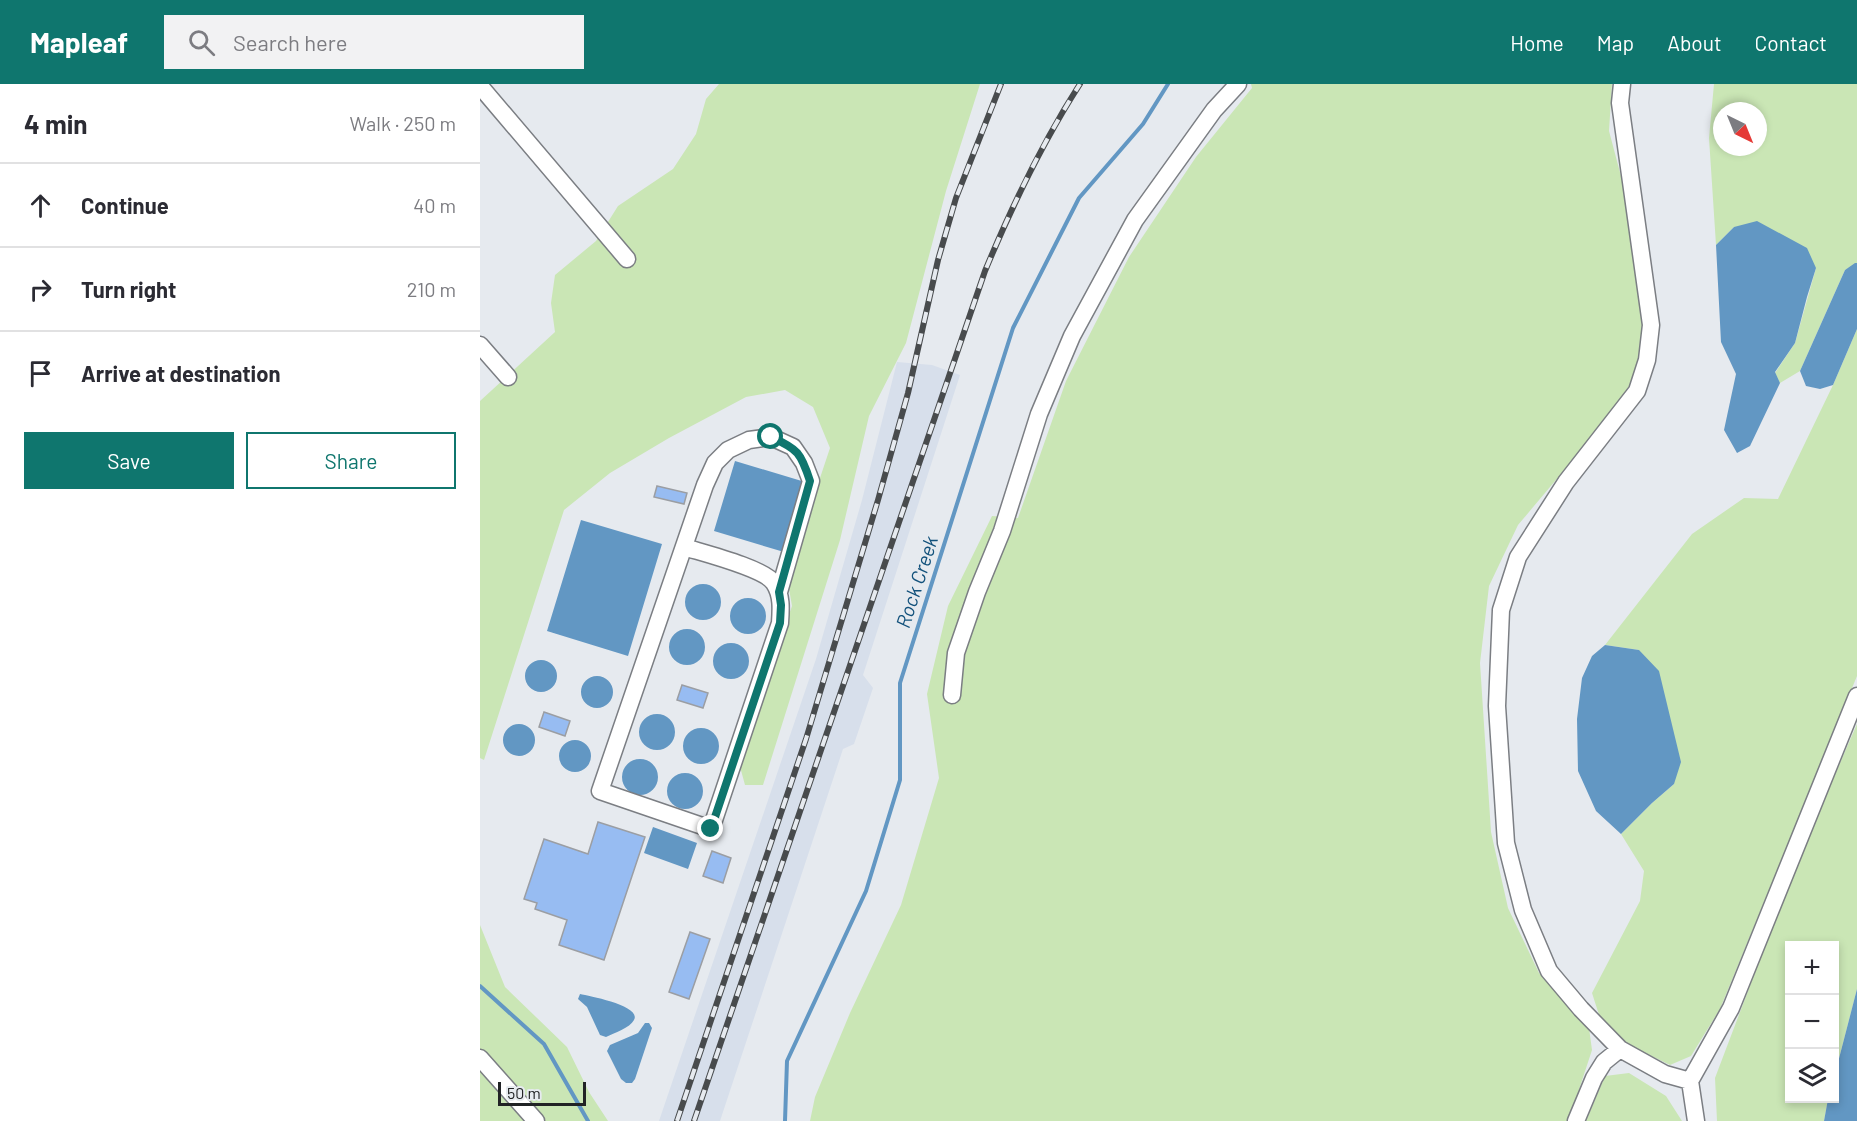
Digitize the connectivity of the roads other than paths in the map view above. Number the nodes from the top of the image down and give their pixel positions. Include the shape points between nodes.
1 (1238, 84) edge
2 (1622, 84) edge
3 (480, 86) edge
4 (627, 259) dead end
5 (480, 345) edge
6 (508, 377) dead end
7 (684, 547) junction
8 (779, 592) junction
9 (952, 695) dead end
10 (1857, 696) edge
11 (1620, 1049) junction
12 (480, 1058) edge
13 (1690, 1081) junction
14 (536, 1121) edge
15 (1576, 1121) edge
16 (1696, 1121) edge

1 - 9 street via 1214,110 1135,220 1072,336 1039,414 1002,531 956,653
2 - 11 street via 1620,103 1651,325 1647,360 1637,391 1566,482 1518,557 1501,610 1497,706 1506,843 1523,910 1549,971
3 - 4 street
5 - 6 street
7 - 8 street via 767,576
7 - 8 street via 705,486 715,464 728,450 749,440 771,437 793,447 810,481
7 - 8 street via 600,791 711,829 780,623
10 - 13 street via 1731,1008
11 - 13 street via 1665,1074
11 - 15 street via 1604,1062 1594,1078
12 - 14 street
13 - 16 street

